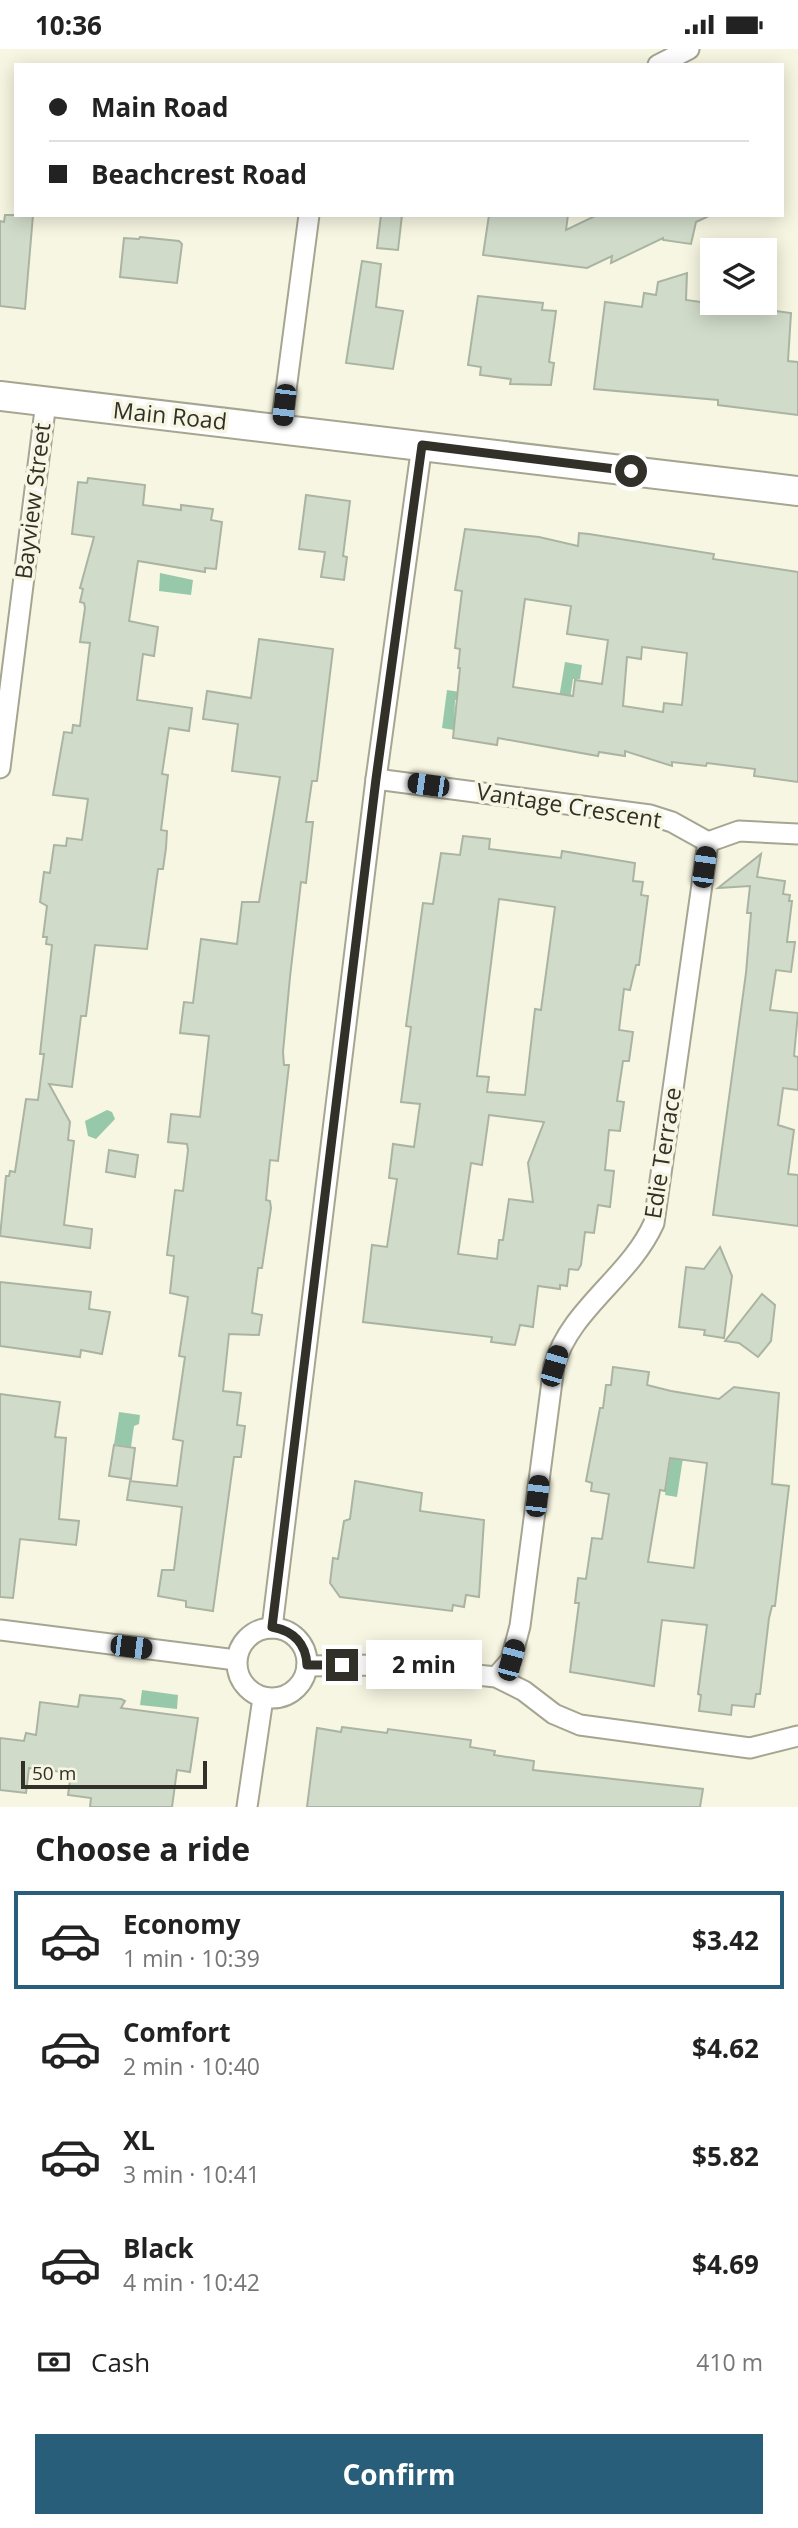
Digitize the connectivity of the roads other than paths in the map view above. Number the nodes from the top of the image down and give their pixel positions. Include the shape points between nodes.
1 (689, 49) edge
2 (662, 63) edge
3 (309, 217) edge
4 (0, 396) edge
5 (46, 402) junction
6 (281, 428) junction
7 (422, 445) junction
8 (798, 491) edge
9 (0, 768) edge
10 (376, 779) junction
11 (798, 834) edge
12 (708, 842) junction
13 (272, 1627) junction
14 (0, 1630) edge
15 (236, 1660) junction
16 (307, 1665) junction
17 (496, 1677) junction
18 (263, 1698) junction
19 (798, 1736) edge
20 (247, 1807) edge

1 - 2 street
3 - 6 street
4 - 5 main road, Main Road
5 - 6 main road, Main Road
5 - 9 street, Bayview Street
6 - 7 main road, Main Road
7 - 8 main road, Main Road
7 - 10 street
10 - 12 street, Vantage Crescent via 650,815
10 - 13 street
11 - 12 street via 739,831
12 - 17 street, Edie Terrace via 654,1223 644,1246 559,1348 520,1626 511,1660
13 - 15 street via 248,1637
13 - 16 street via 298,1639
14 - 15 street
15 - 18 street via 243,1684
16 - 17 street via 379,1665
16 - 18 street via 302,1682 289,1694
17 - 19 street via 580,1725 750,1748
18 - 20 street

